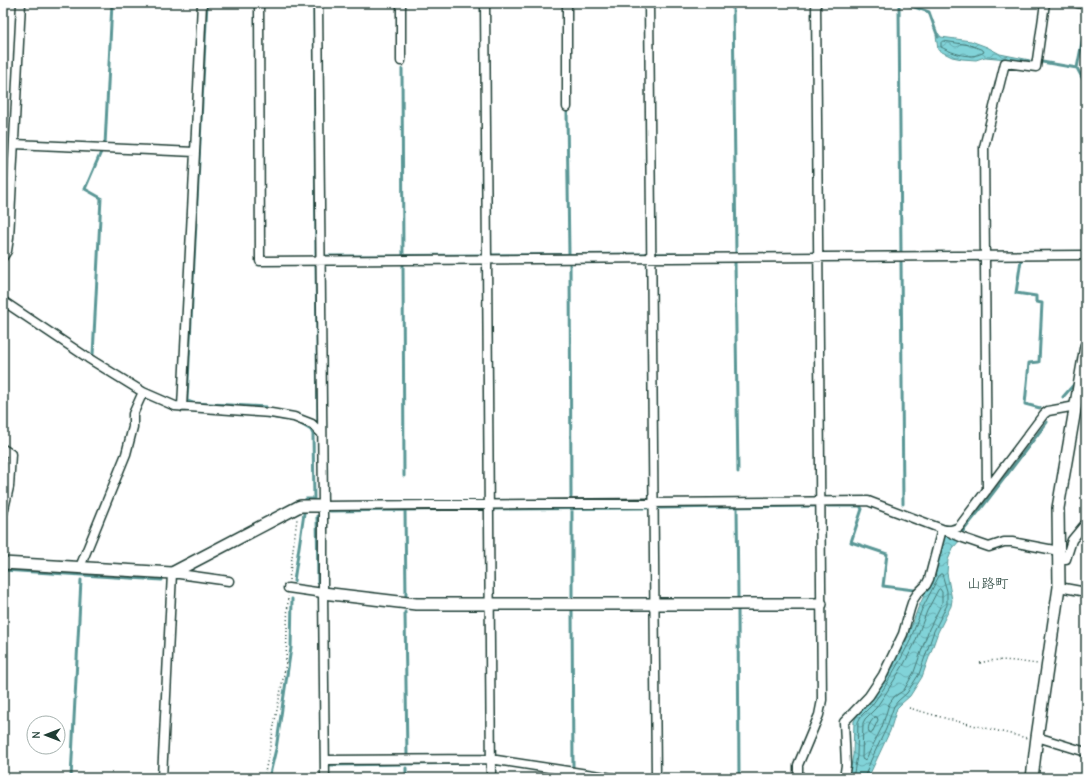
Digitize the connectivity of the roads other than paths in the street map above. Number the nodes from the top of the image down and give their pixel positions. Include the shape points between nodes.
1 (21, 3) edge
2 (202, 3) edge
3 (259, 3) edge
4 (318, 3) edge
5 (401, 3) edge
6 (485, 3) edge
7 (567, 3) edge
8 (649, 3) edge
9 (816, 3) edge
10 (1045, 3) edge
11 (1077, 3) edge
12 (1086, 5) edge
13 (401, 60) dead end
14 (567, 107) dead end
15 (14, 144) junction
16 (194, 152) junction
17 (1086, 255) edge
18 (985, 256) junction
19 (3, 257) edge
20 (818, 257) junction
21 (652, 258) junction
22 (321, 260) junction
23 (486, 260) junction
24 (3, 301) edge
25 (1086, 346) edge
26 (1083, 380) edge
27 (143, 392) junction
28 (1076, 406) junction
29 (182, 407) junction
30 (322, 434) junction
31 (3, 450) edge
32 (987, 490) junction
33 (820, 502) junction
34 (654, 504) junction
35 (488, 505) junction
36 (323, 506) junction
37 (3, 513) edge
38 (1086, 523) edge
39 (945, 530) junction
40 (1059, 555) junction
41 (3, 563) edge
42 (80, 568) junction
43 (172, 572) junction
44 (229, 581) dead end
45 (1059, 587) junction
46 (288, 588) road end
47 (1086, 592) edge
48 (323, 593) junction
49 (655, 603) junction
50 (489, 604) junction
51 (821, 604) junction
52 (1037, 738) junction
53 (1086, 752) edge
54 (490, 759) junction
55 (325, 760) junction
56 (162, 778) edge
57 (325, 778) edge
58 (490, 778) edge
59 (613, 778) edge
60 (656, 778) edge
61 (798, 778) edge
62 (844, 778) edge
63 (1032, 778) edge

1 - 15 street
2 - 16 street
3 - 22 street via 260,261
4 - 22 street
5 - 13 street
6 - 23 street
7 - 14 street
8 - 21 street
9 - 20 street
10 - 18 street via 1036,67 1005,63 984,147
11 - 12 street
15 - 16 street
15 - 19 street via 9,238 7,251
16 - 29 street
17 - 18 street
18 - 20 street
18 - 32 street
20 - 21 street
20 - 33 street
21 - 23 street
21 - 34 street
22 - 23 street
22 - 30 street
23 - 35 street
24 - 27 street
25 - 26 street
26 - 28 street
27 - 29 street
27 - 42 street via 133,414 126,454
28 - 32 street via 1044,414
28 - 40 street via 1058,508
29 - 30 street via 294,417 312,424
30 - 36 street
31 - 37 street via 11,454 9,487
32 - 39 street via 959,527
33 - 34 street
33 - 39 street via 868,502
33 - 51 street
34 - 35 street
34 - 49 street
35 - 36 street
35 - 50 street
36 - 43 street via 298,507
36 - 48 street
38 - 40 street via 1072,540 1066,558
39 - 40 street via 989,547 1012,542
39 - 62 street via 929,579 913,600 903,634 883,675 869,696 844,722
40 - 45 street
41 - 42 street
42 - 43 street
43 - 44 street
43 - 56 street
45 - 47 street
45 - 52 street
46 - 48 street
48 - 50 street via 416,604
48 - 55 street
49 - 50 street
49 - 51 street
49 - 60 street
50 - 54 street
51 - 61 street via 822,707 798,765
52 - 53 street
52 - 63 street
54 - 55 street
54 - 58 street
54 - 59 street
55 - 57 street

